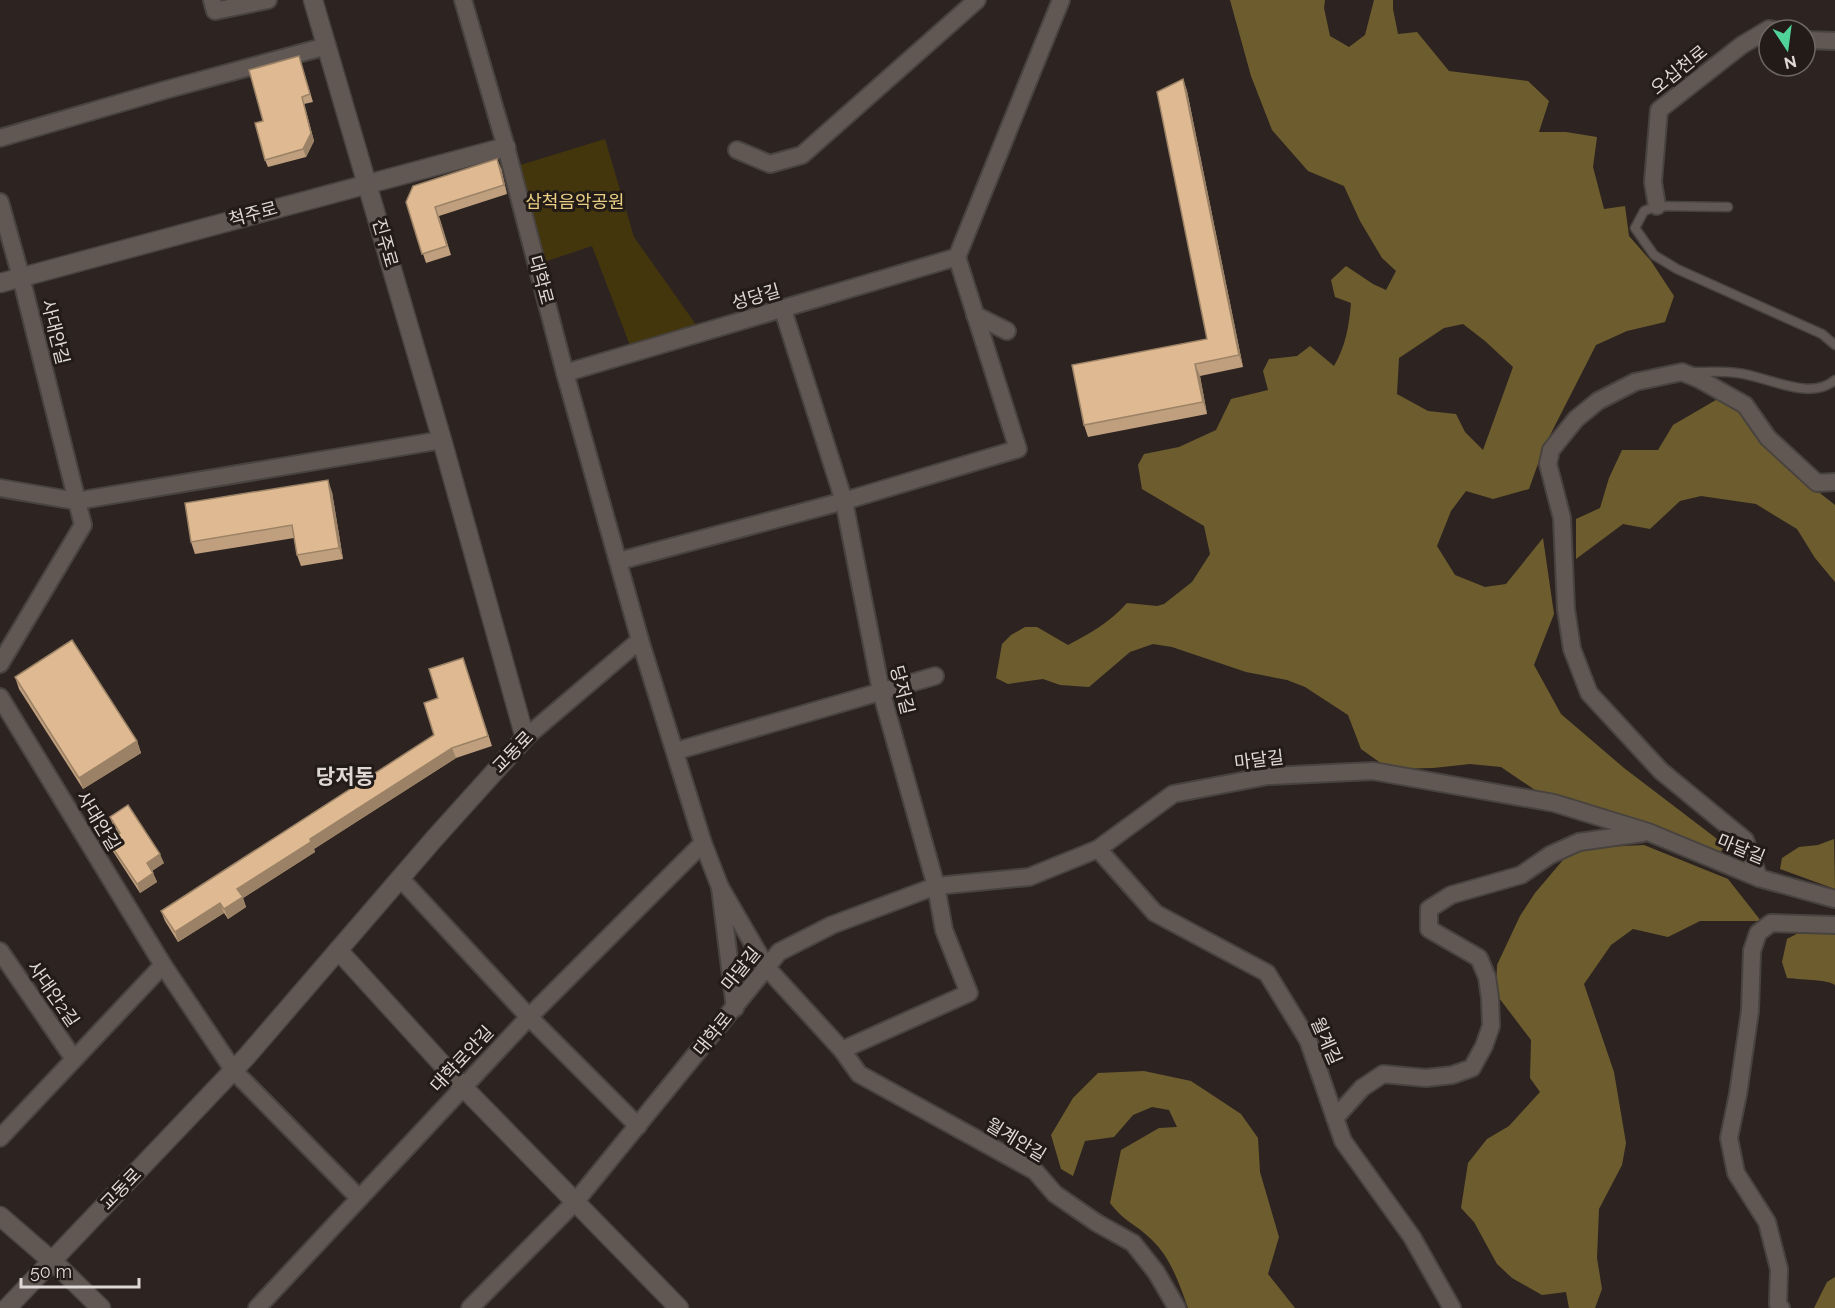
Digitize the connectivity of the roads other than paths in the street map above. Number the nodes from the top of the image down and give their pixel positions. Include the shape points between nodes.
1 (212, 0) edge
2 (268, 0) edge
3 (313, 0) edge
4 (463, 0) edge
5 (977, 0) edge
6 (1061, 0) edge
7 (1757, 36) edge
8 (1817, 40) edge
9 (1835, 41) edge
10 (327, 46) junction
11 (0, 138) edge
12 (506, 147) junction
13 (737, 150) dead end
14 (367, 183) junction
15 (0, 202) edge
16 (1657, 206) junction
17 (1728, 207) dead end
18 (957, 257) junction
19 (21, 277) junction
20 (0, 283) edge
21 (783, 310) junction
22 (975, 315) junction
23 (1006, 330) dead end
24 (1835, 345) edge
25 (1682, 372) junction
26 (565, 373) junction
27 (1835, 380) edge
28 (442, 440) junction
29 (1835, 482) edge
30 (0, 488) edge
31 (76, 501) junction
32 (844, 501) junction
33 (619, 561) junction
34 (640, 640) junction
35 (0, 663) edge
36 (935, 676) dead end
37 (881, 692) junction
38 (0, 698) edge
39 (525, 738) junction
40 (676, 751) junction
41 (1648, 832) junction
42 (703, 843) junction
43 (1098, 849) junction
44 (400, 878) junction
45 (1759, 878) junction
46 (936, 886) junction
47 (720, 887) junction
48 (1835, 900) edge
49 (1835, 925) edge
50 (338, 950) junction
51 (0, 951) edge
52 (163, 965) junction
53 (767, 968) junction
54 (735, 1008) junction
55 (529, 1017) junction
56 (842, 1050) junction
57 (74, 1059) junction
58 (234, 1071) junction
59 (463, 1087) junction
60 (1335, 1118) junction
61 (638, 1126) junction
62 (0, 1138) edge
63 (359, 1198) junction
64 (576, 1202) junction
65 (0, 1216) edge
66 (52, 1262) junction
67 (7, 1308) edge
68 (101, 1308) edge
69 (257, 1308) edge
70 (470, 1308) edge
71 (679, 1308) edge
72 (1177, 1308) edge
73 (1452, 1308) edge
74 (1781, 1308) edge

1 - 2 street via 215,11
3 - 10 street, 진주로
4 - 12 street, 대학로
5 - 13 street via 802,155 770,164
6 - 18 street
7 - 16 street, 오십천로 via 1659,110 1653,182
8 - 9 street
10 - 11 street
10 - 14 street, 진주로
12 - 14 street, 척주로
12 - 26 street, 대학로
14 - 19 street, 척주로
14 - 28 street, 진주로
15 - 19 street, 사대안길
16 - 17 lane
16 - 24 lane via 1644,211 1635,228 1654,255 1822,334
18 - 21 street, 성당길
18 - 22 street
19 - 20 street, 척주로
19 - 31 street, 사대안길
21 - 26 street, 성당길
21 - 32 street, 당저길
22 - 23 street
22 - 32 street via 1018,449
25 - 27 lane via 1738,373 1808,390 1826,388
25 - 29 street via 1745,405 1768,438 1818,483
25 - 45 street via 1635,382 1598,401 1576,419 1551,450 1548,464 1562,518 1572,649 1589,693 1660,771 1745,840
26 - 33 street, 대학로
28 - 31 street
28 - 39 street, 진주로
30 - 31 street
31 - 35 street, 사대안길 via 83,525
32 - 33 street
32 - 37 street, 당저길
33 - 34 street, 대학로
34 - 39 street, 교동로
34 - 40 street, 대학로
36 - 37 street
37 - 40 street
37 - 46 street, 당저길
38 - 52 street, 사대안길
39 - 44 street, 교동로
40 - 42 street, 대학로
41 - 43 street, 마달길 via 1554,803 1373,771 1268,776 1173,794
41 - 45 street, 마달길
41 - 60 street via 1579,842 1550,855 1521,875 1451,894 1429,909 1429,929 1479,958 1487,977 1491,1026 1484,1046 1472,1068 1452,1076 1383,1074 1362,1089
42 - 47 street, 대학로
42 - 55 street, 대학로안길
43 - 46 street, 마달길 via 1029,877
43 - 60 street, 월계길 via 1155,913 1267,973 1308,1040
44 - 50 street, 교동로
44 - 55 street
45 - 48 street, 마달길
46 - 53 street, 마달길 via 832,925 780,952
46 - 56 street via 944,930 969,993
47 - 53 street, 대학로
47 - 54 street, 대학로
49 - 74 street via 1771,923 1758,933 1752,951 1750,1011 1729,1137 1736,1173 1767,1222 1779,1269
50 - 58 street, 교동로
50 - 59 street
51 - 57 street, 사대안2길
52 - 57 street, 사대안2길
52 - 58 street
53 - 54 street, 마달길
53 - 56 street, 월계안길
54 - 61 street, 대학로
55 - 59 street, 대학로안길
55 - 61 street
56 - 72 street, 월계안길 via 859,1074 1035,1171 1055,1194 1133,1243
57 - 62 street, 사대안2길
58 - 63 street
58 - 66 street, 교동로
59 - 63 street, 대학로안길
59 - 64 street
60 - 73 street, 월계길 via 1343,1141 1412,1237
61 - 64 street, 대학로
63 - 69 street, 대학로안길
64 - 70 street, 대학로
64 - 71 street
65 - 66 street
66 - 67 street, 교동로
66 - 68 street

